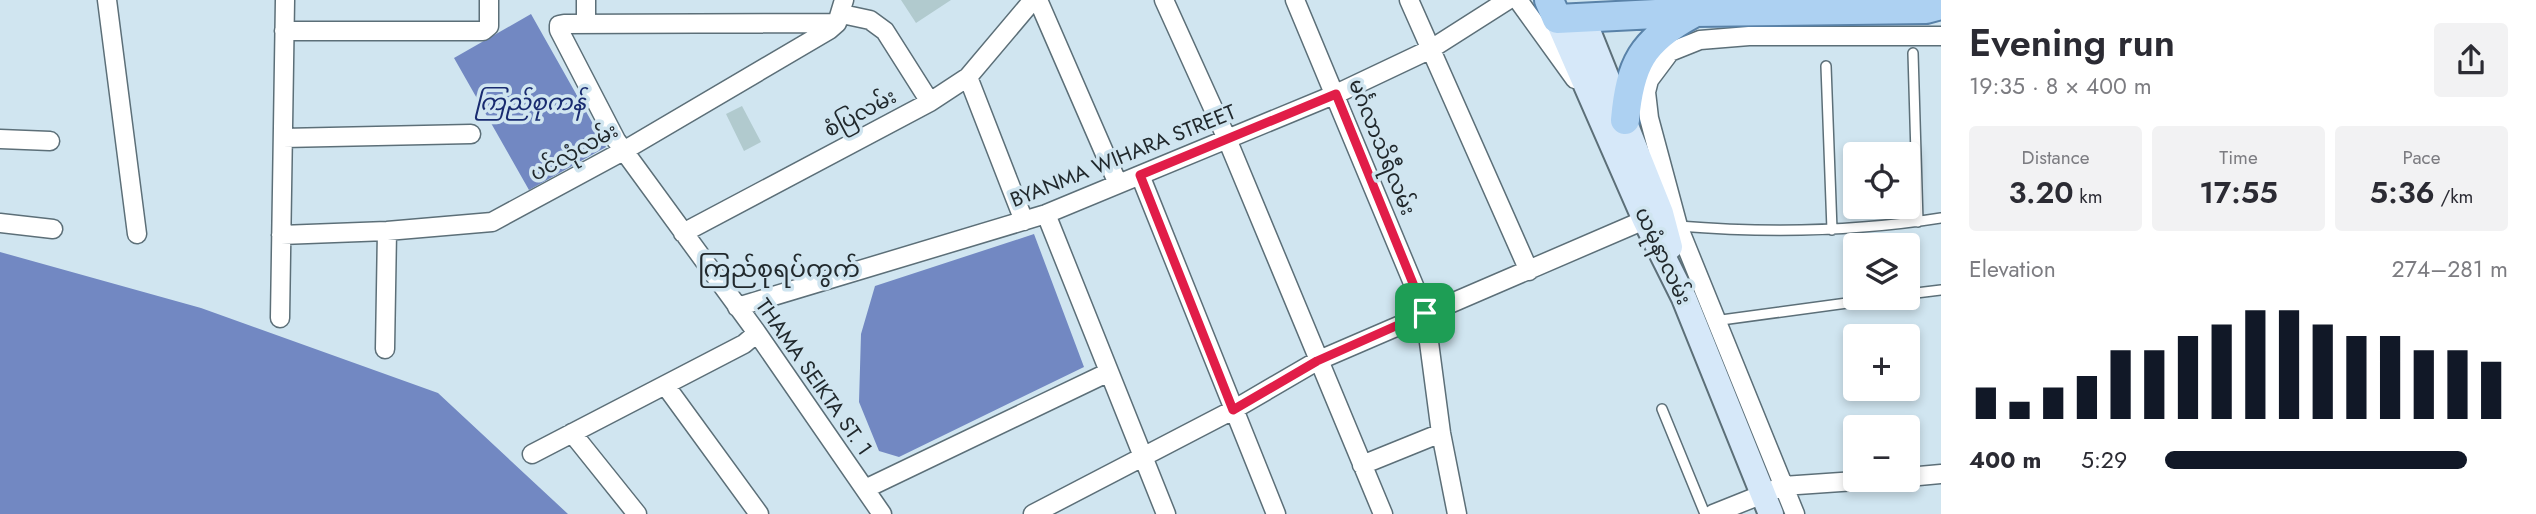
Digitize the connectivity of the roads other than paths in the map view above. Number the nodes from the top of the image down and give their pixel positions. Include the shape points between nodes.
1 (107, 0) edge
2 (285, 0) edge
3 (489, 0) edge
4 (586, 0) edge
5 (1033, 0) edge
6 (1038, 0) edge
7 (1164, 0) edge
8 (1295, 0) edge
9 (1409, 0) edge
10 (1508, 0) edge
11 (1518, 0) edge
12 (1941, 5) edge
13 (1565, 9) edge
14 (841, 12) edge
15 (1707, 12) junction
16 (586, 24) junction
17 (284, 31) junction
18 (1941, 36) edge
19 (1431, 49) junction
20 (1913, 53) dead end
21 (1826, 66) dead end
22 (968, 77) junction
23 (1336, 94) junction
24 (930, 102) junction
25 (1613, 118) junction
26 (471, 134) dead end
27 (282, 138) junction
28 (0, 139) edge
29 (1227, 139) junction
30 (50, 141) dead end
31 (625, 150) junction
32 (1140, 175) junction
33 (1118, 184) junction
34 (1046, 214) junction
35 (1664, 217) junction
36 (1941, 218) edge
37 (1024, 221) junction
38 (1918, 222) junction
39 (0, 223) edge
40 (53, 229) dead end
41 (1832, 230) junction
42 (387, 232) junction
43 (683, 233) junction
44 (137, 234) dead end
45 (281, 235) junction
46 (1529, 271) junction
47 (1941, 290) edge
48 (1920, 293) edge
49 (1843, 304) edge
50 (737, 307) junction
51 (1425, 313) junction
52 (280, 318) dead end
53 (1706, 324) junction
54 (757, 333) junction
55 (385, 349) dead end
56 (1317, 361) junction
57 (1108, 372) junction
58 (665, 385) junction
59 (1662, 409) dead end
60 (1233, 410) junction
61 (572, 433) junction
62 (1441, 433) junction
63 (532, 454) dead end
64 (1143, 458) junction
65 (1362, 465) junction
66 (1941, 474) edge
67 (1920, 476) edge
68 (1843, 485) edge
69 (865, 489) junction
70 (1772, 498) edge
71 (1063, 507) edge
72 (637, 514) edge
73 (759, 514) edge
74 (882, 514) edge
75 (1033, 514) edge
76 (1166, 514) edge
77 (1276, 514) edge
78 (1383, 514) edge
79 (1457, 514) edge
80 (1705, 514) edge
81 (1713, 514) edge
82 (1795, 514) edge

1 - 44 street
2 - 17 street
3 - 17 street via 487,30
4 - 16 street
5 - 22 street, စံပြလမ်း
6 - 33 street
7 - 29 street
8 - 23 street, မင်္ဂလာသိရီလမ်း
9 - 19 street
10 - 19 street, BYANMA WIHARA STREET
11 - 25 street
12 - 15 main road via 1926,9
13 - 15 main road
13 - 25 main road
14 - 16 street
14 - 24 street via 870,20 885,30
14 - 31 street, ပင်လုံလမ်း
15 - 25 main road via 1663,30 1642,54
16 - 31 street, THAMA SEIKTA ST. 1 via 559,25 559,30
17 - 27 street
18 - 35 street via 1749,36 1700,40 1670,52 1654,70 1646,92
19 - 23 street, BYANMA WIHARA STREET
19 - 46 street
20 - 38 lane
21 - 41 lane
22 - 24 street, စံပြလမ်း
22 - 37 street
23 - 29 street, BYANMA WIHARA STREET
23 - 51 street, မင်္ဂလာသိရီလမ်း
24 - 43 street, စံပြလမ်း
25 - 35 main road, ယမုံနာလမ်း
26 - 27 street
27 - 45 street
28 - 30 street
29 - 32 street, BYANMA WIHARA STREET
29 - 56 street
31 - 42 street, ပင်လုံလမ်း via 492,222
31 - 43 street, THAMA SEIKTA ST. 1
32 - 33 street, BYANMA WIHARA STREET
32 - 60 street
33 - 34 street, BYANMA WIHARA STREET
34 - 37 street, BYANMA WIHARA STREET
34 - 57 street
35 - 41 lane via 1741,231
35 - 46 street
35 - 53 street
35 - 53 main road, ယမုံနာလမ်း via 1684,298
36 - 38 lane
37 - 50 street, BYANMA WIHARA STREET
38 - 41 lane
39 - 40 street
42 - 45 street, ပင်လုံလမ်း
42 - 55 street
43 - 50 street, THAMA SEIKTA ST. 1
45 - 52 street
46 - 51 street
47 - 48 lane
49 - 53 lane
50 - 54 street, THAMA SEIKTA ST. 1
51 - 56 street
51 - 62 street, မင်္ဂလာသိရီလမ်း
53 - 70 main road, ယမုံနာလမ်း
54 - 58 street
54 - 69 street, THAMA SEIKTA ST. 1
56 - 60 street
56 - 65 street
57 - 64 street
57 - 69 street
58 - 61 street
58 - 73 street
59 - 80 lane
60 - 64 street
60 - 77 street
61 - 63 street
61 - 72 street
62 - 65 street
62 - 79 street, မင်္ဂလာသိရီလမ်း
64 - 71 street
64 - 76 street
65 - 78 street
66 - 67 street
68 - 70 street
69 - 74 street, THAMA SEIKTA ST. 1
70 - 81 street
70 - 82 street
71 - 75 street

